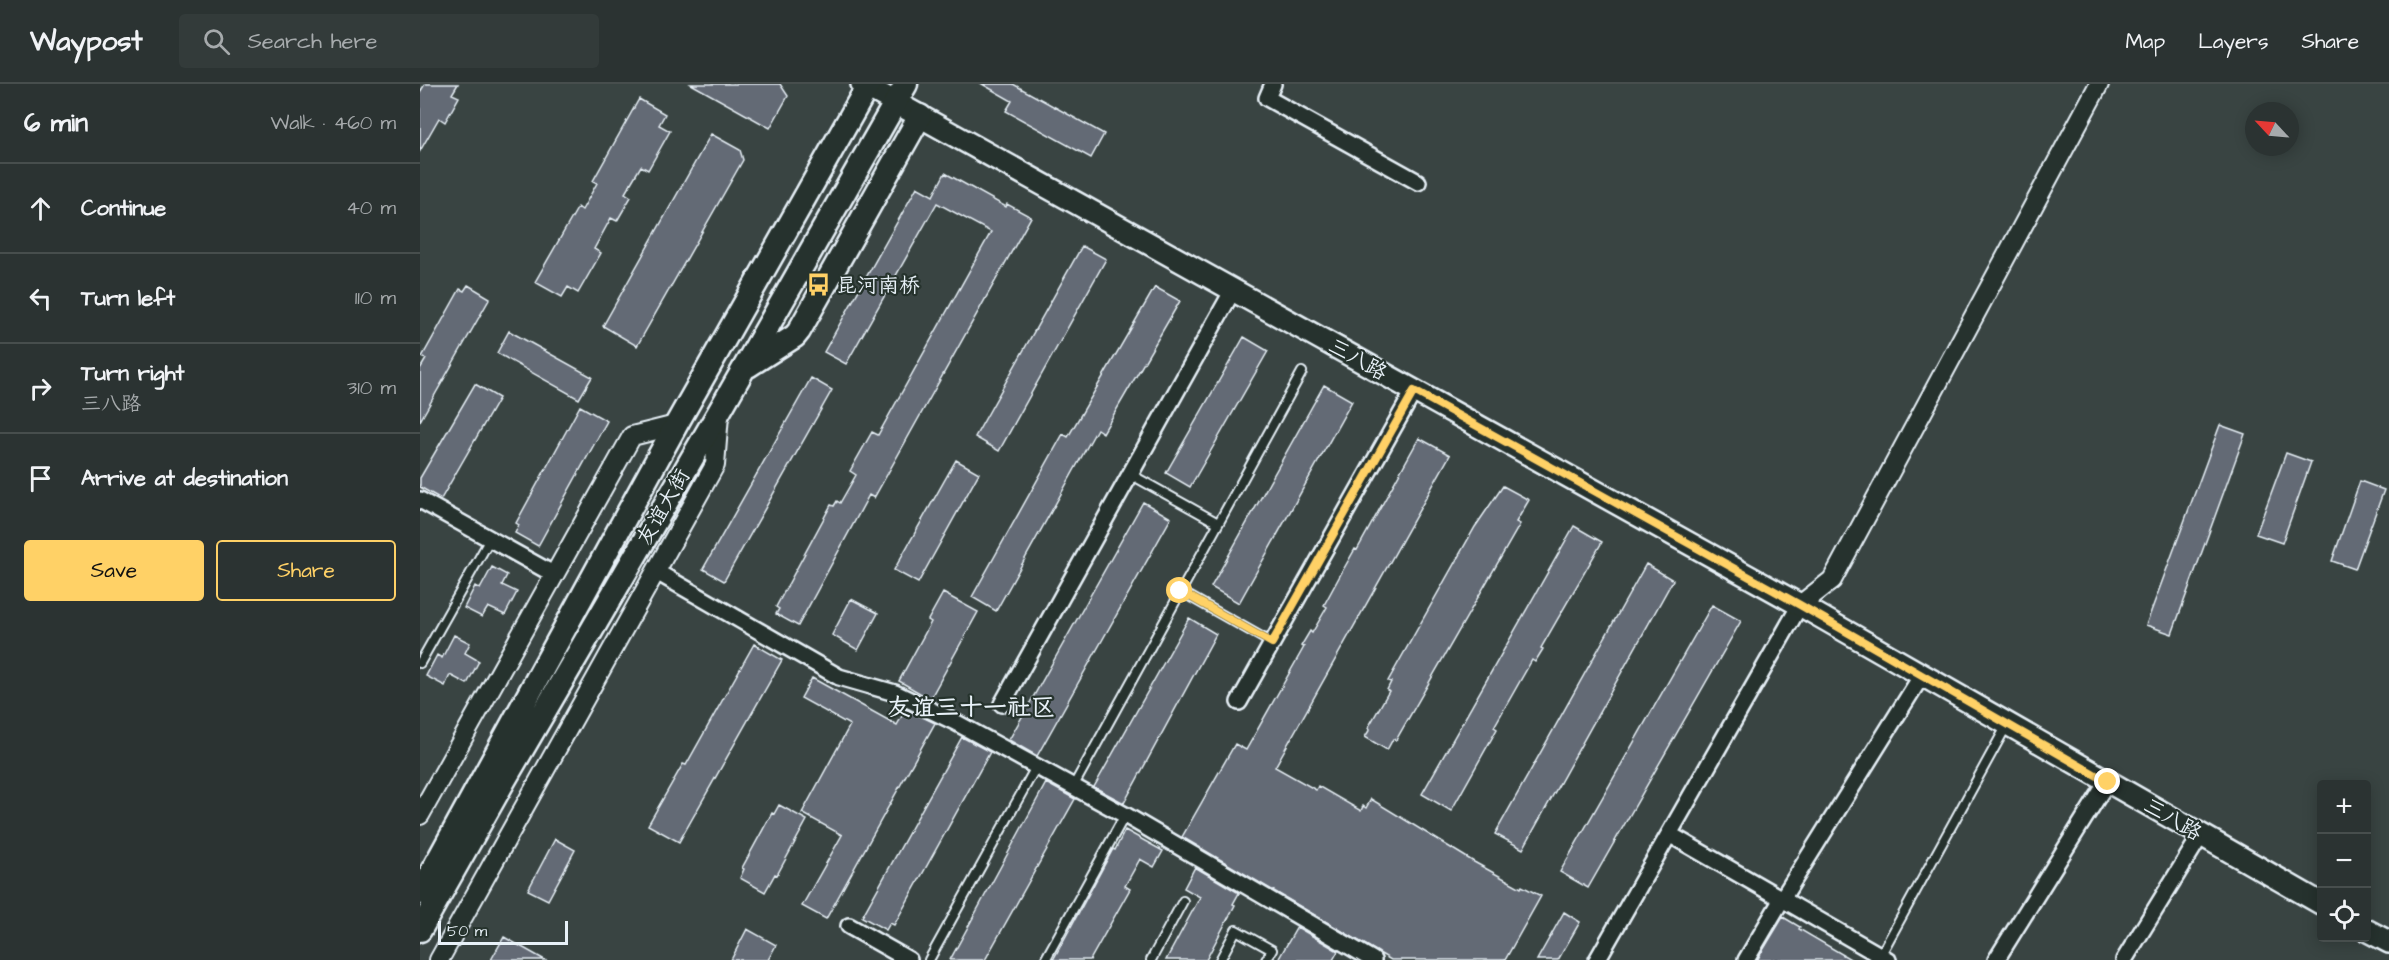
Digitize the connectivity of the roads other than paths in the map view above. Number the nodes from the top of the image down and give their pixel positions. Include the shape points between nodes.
1 (1273, 84) edge
2 (2099, 84) edge
3 (866, 85) edge
4 (901, 93) edge
5 (920, 116) junction
6 (1418, 182) dead end
7 (1233, 290) junction
8 (744, 369) junction
9 (1302, 372) dead end
10 (1414, 391) junction
11 (719, 412) junction
12 (676, 425) junction
13 (1130, 474) junction
14 (420, 500) edge
15 (1218, 523) junction
16 (490, 539) junction
17 (654, 571) junction
18 (555, 576) junction
19 (1180, 591) junction
20 (1800, 605) junction
21 (1272, 643) junction
22 (420, 663) edge
23 (1922, 675) junction
24 (1239, 702) dead end
25 (1002, 704) dead end
26 (2007, 724) junction
27 (1036, 767) junction
28 (496, 774) junction
29 (2108, 782) junction
30 (1073, 787) junction
31 (420, 815) edge
32 (1125, 815) junction
33 (1669, 834) junction
34 (2201, 836) junction
35 (420, 893) edge
36 (1782, 899) junction
37 (1183, 901) dead end
38 (2317, 901) edge
39 (849, 926) dead end
40 (420, 930) edge
41 (2371, 932) edge
42 (2389, 942) edge
43 (1882, 958) edge
44 (440, 960) edge
45 (909, 960) edge
46 (930, 960) edge
47 (1045, 960) edge
48 (1151, 960) edge
49 (1220, 960) edge
50 (1266, 960) edge
51 (1373, 960) edge
52 (1597, 960) edge
53 (1746, 960) edge
54 (1996, 960) edge
55 (2124, 960) edge

1 - 6 street via 1267,98
2 - 20 street via 1832,580
3 - 4 main road, 三八路
3 - 12 main road, 友谊大街
4 - 5 main road, 三八路
4 - 8 main road, 友谊大街
5 - 7 main road, 三八路
5 - 8 main road via 799,331
7 - 10 main road, 三八路
7 - 13 street
8 - 11 main road, 友谊大街
9 - 15 lane
10 - 20 main road, 三八路
10 - 21 street
11 - 17 street via 715,465
11 - 28 main road, 友谊大街
12 - 18 street via 632,436
12 - 28 main road, 友谊大街
13 - 15 lane
13 - 25 street
14 - 16 street
15 - 19 lane
16 - 18 street
16 - 22 lane
17 - 27 street via 839,677 918,702
17 - 44 street
18 - 31 street
19 - 21 lane
19 - 30 lane
20 - 23 main road, 三八路
20 - 33 street
21 - 24 street
23 - 26 main road, 三八路
23 - 36 street
26 - 29 main road, 三八路
26 - 43 lane
27 - 30 street
27 - 46 lane
28 - 35 main road, 友谊大街
28 - 40 main road, 友谊大街
29 - 34 main road, 三八路
29 - 54 street
30 - 32 street
32 - 47 lane
32 - 51 street
33 - 36 street
33 - 52 street
34 - 38 main road, 三八路
34 - 55 street
36 - 43 street
36 - 53 street
37 - 48 lane
39 - 45 street
41 - 42 main road
49 - 50 lane via 1236,930 1272,950

